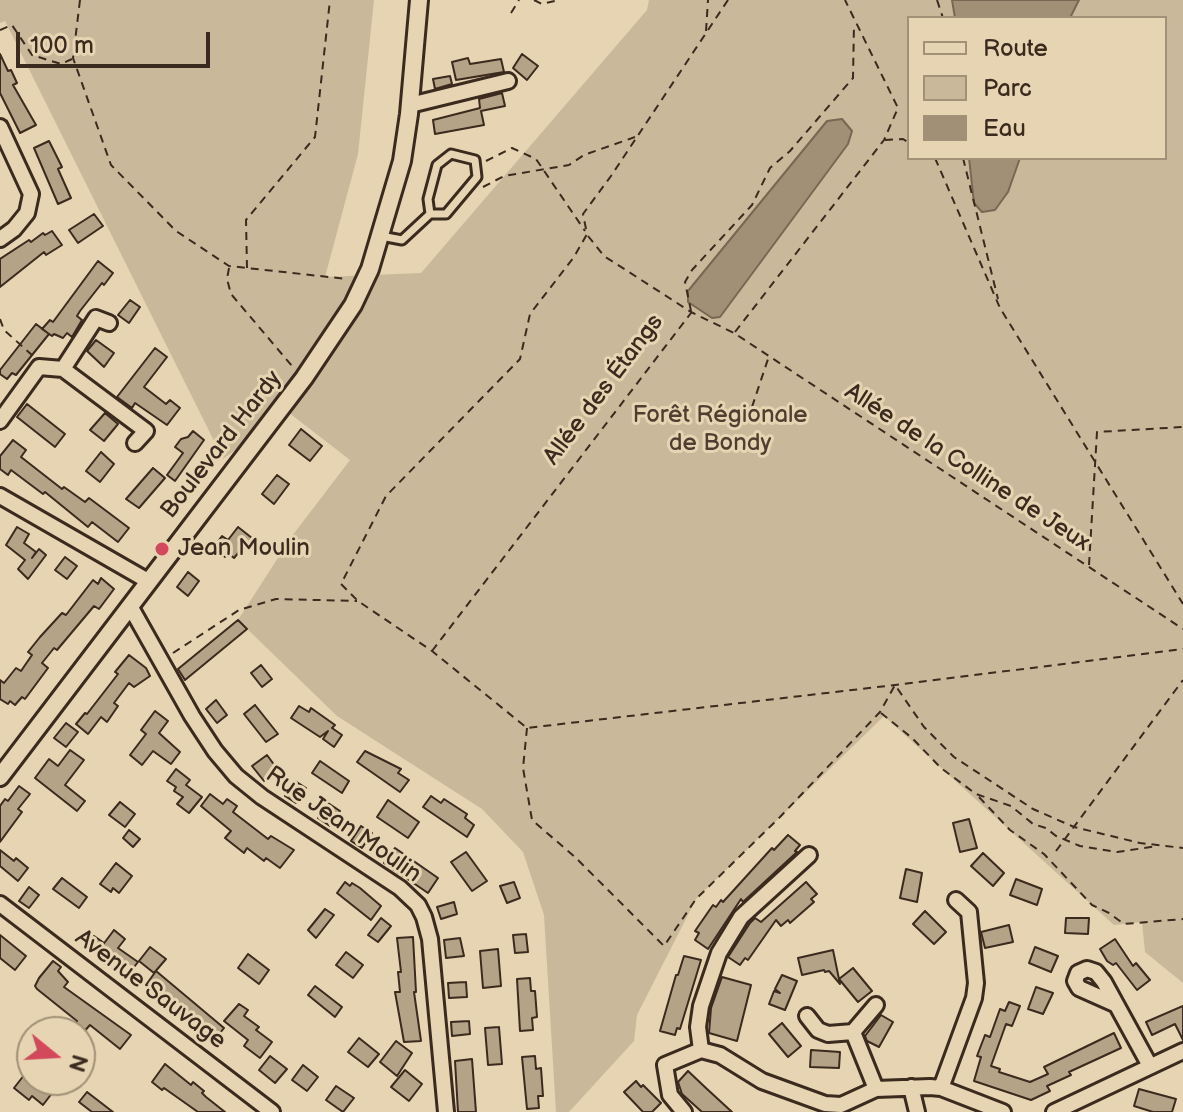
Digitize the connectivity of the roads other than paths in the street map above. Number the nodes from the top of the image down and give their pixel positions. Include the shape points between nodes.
1 (419, 0) edge
2 (508, 81) dead end
3 (410, 105) junction
4 (0, 127) edge
5 (430, 214) junction
6 (378, 235) junction
7 (0, 239) edge
8 (109, 323) dead end
9 (332, 337) junction
10 (63, 369) junction
11 (0, 421) edge
12 (135, 443) dead end
13 (0, 496) edge
14 (148, 581) junction
15 (130, 606) junction
16 (0, 777) edge
17 (809, 855) dead end
18 (956, 900) dead end
19 (0, 904) edge
20 (1115, 1004) dead end
21 (876, 1005) dead end
22 (807, 1016) dead end
23 (853, 1032) junction
24 (701, 1050) junction
25 (1183, 1051) edge
26 (1150, 1066) junction
27 (911, 1087) junction
28 (941, 1088) junction
29 (876, 1089) junction
30 (272, 1112) edge
31 (446, 1112) edge
32 (684, 1112) edge
33 (917, 1112) edge
34 (1003, 1112) edge
35 (1054, 1112) edge

1 - 3 street, Boulevard Hardy
2 - 3 street
3 - 6 street, Boulevard Hardy via 402,161
4 - 7 street via 31,194 27,213
5 - 5 lane via 446,214 477,177 475,160 451,154 437,165 428,199
5 - 6 lane via 402,240
6 - 9 street, Boulevard Hardy
6 - 9 street, Boulevard Hardy via 370,269
8 - 10 street via 96,318
9 - 14 street, Boulevard Hardy
10 - 11 street via 39,367
10 - 12 street via 146,431
13 - 14 street
14 - 15 street, Boulevard Hardy
15 - 16 street, Boulevard Hardy
15 - 31 street, Rue Jean Moulin via 192,716 236,776 418,905 430,939
17 - 24 street via 741,917 719,953 701,1006
18 - 28 street via 969,912 976,983
19 - 30 street, Avenue Sauvage
20 - 26 street
21 - 23 street
22 - 23 street via 828,1034
23 - 29 street
24 - 29 street via 720,1055 762,1081 825,1104 841,1105
24 - 32 street via 665,1065 670,1095
25 - 26 street
26 - 35 street
27 - 28 street
27 - 29 street
27 - 33 street
28 - 34 street

